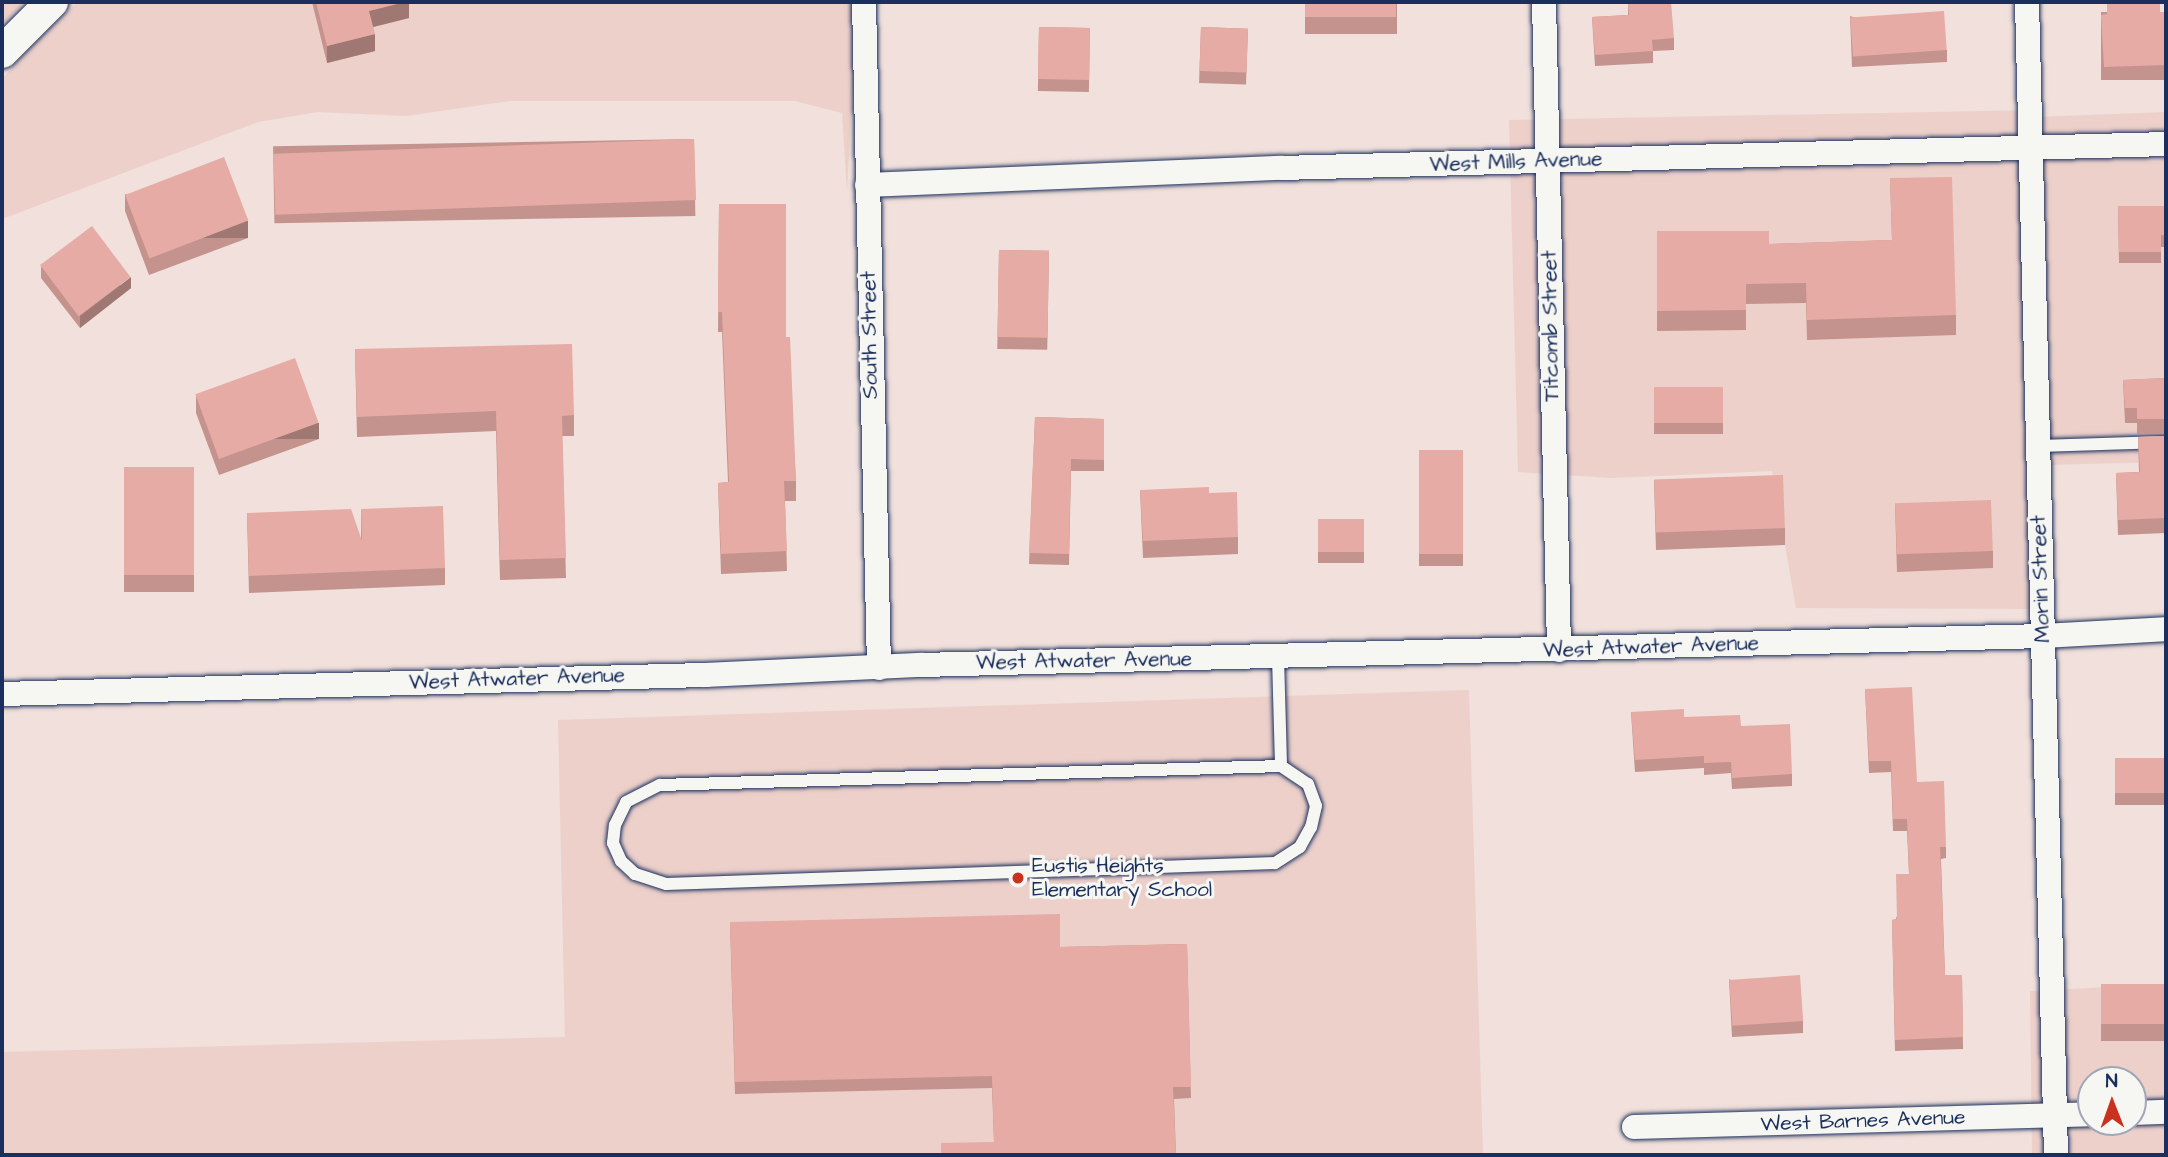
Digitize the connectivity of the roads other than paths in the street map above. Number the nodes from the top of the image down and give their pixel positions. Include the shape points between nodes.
1 (52, 2) edge
2 (864, 2) edge
3 (1544, 2) edge
4 (2027, 2) edge
5 (2, 52) edge
6 (2166, 144) edge
7 (2029, 149) junction
8 (1547, 161) junction
9 (867, 185) junction
10 (2166, 442) edge
11 (2037, 446) junction
12 (2166, 629) edge
13 (2042, 636) junction
14 (1559, 650) junction
15 (1278, 657) junction
16 (879, 668) junction
17 (2, 694) edge
18 (1281, 766) junction
19 (2166, 1112) edge
20 (2147, 1113) edge
21 (2077, 1114) edge
22 (2055, 1115) junction
23 (1634, 1128) dead end
24 (2056, 1155) edge

1 - 5 street
2 - 9 street, South Street
3 - 8 street, Titcomb Street
4 - 7 street, Morin Street
6 - 7 street, West Mills Avenue
7 - 8 street, West Mills Avenue
7 - 11 street, Morin Street
8 - 9 street, West Mills Avenue
8 - 14 street, Titcomb Street
9 - 16 street, South Street
10 - 11 lane
11 - 13 street, Morin Street
12 - 13 street, West Atwater Avenue
13 - 14 street, West Atwater Avenue
13 - 22 street, Morin Street
14 - 15 street, West Atwater Avenue
15 - 16 street, West Atwater Avenue
15 - 18 lane
16 - 17 street, West Atwater Avenue
18 - 18 lane via 660,785 626,802 615,825 613,843 621,861 635,874 666,884 1275,863 1300,847 1316,806 1308,784
19 - 20 street
21 - 22 street, West Barnes Avenue
22 - 23 street, West Barnes Avenue
22 - 24 street, Morin Street

